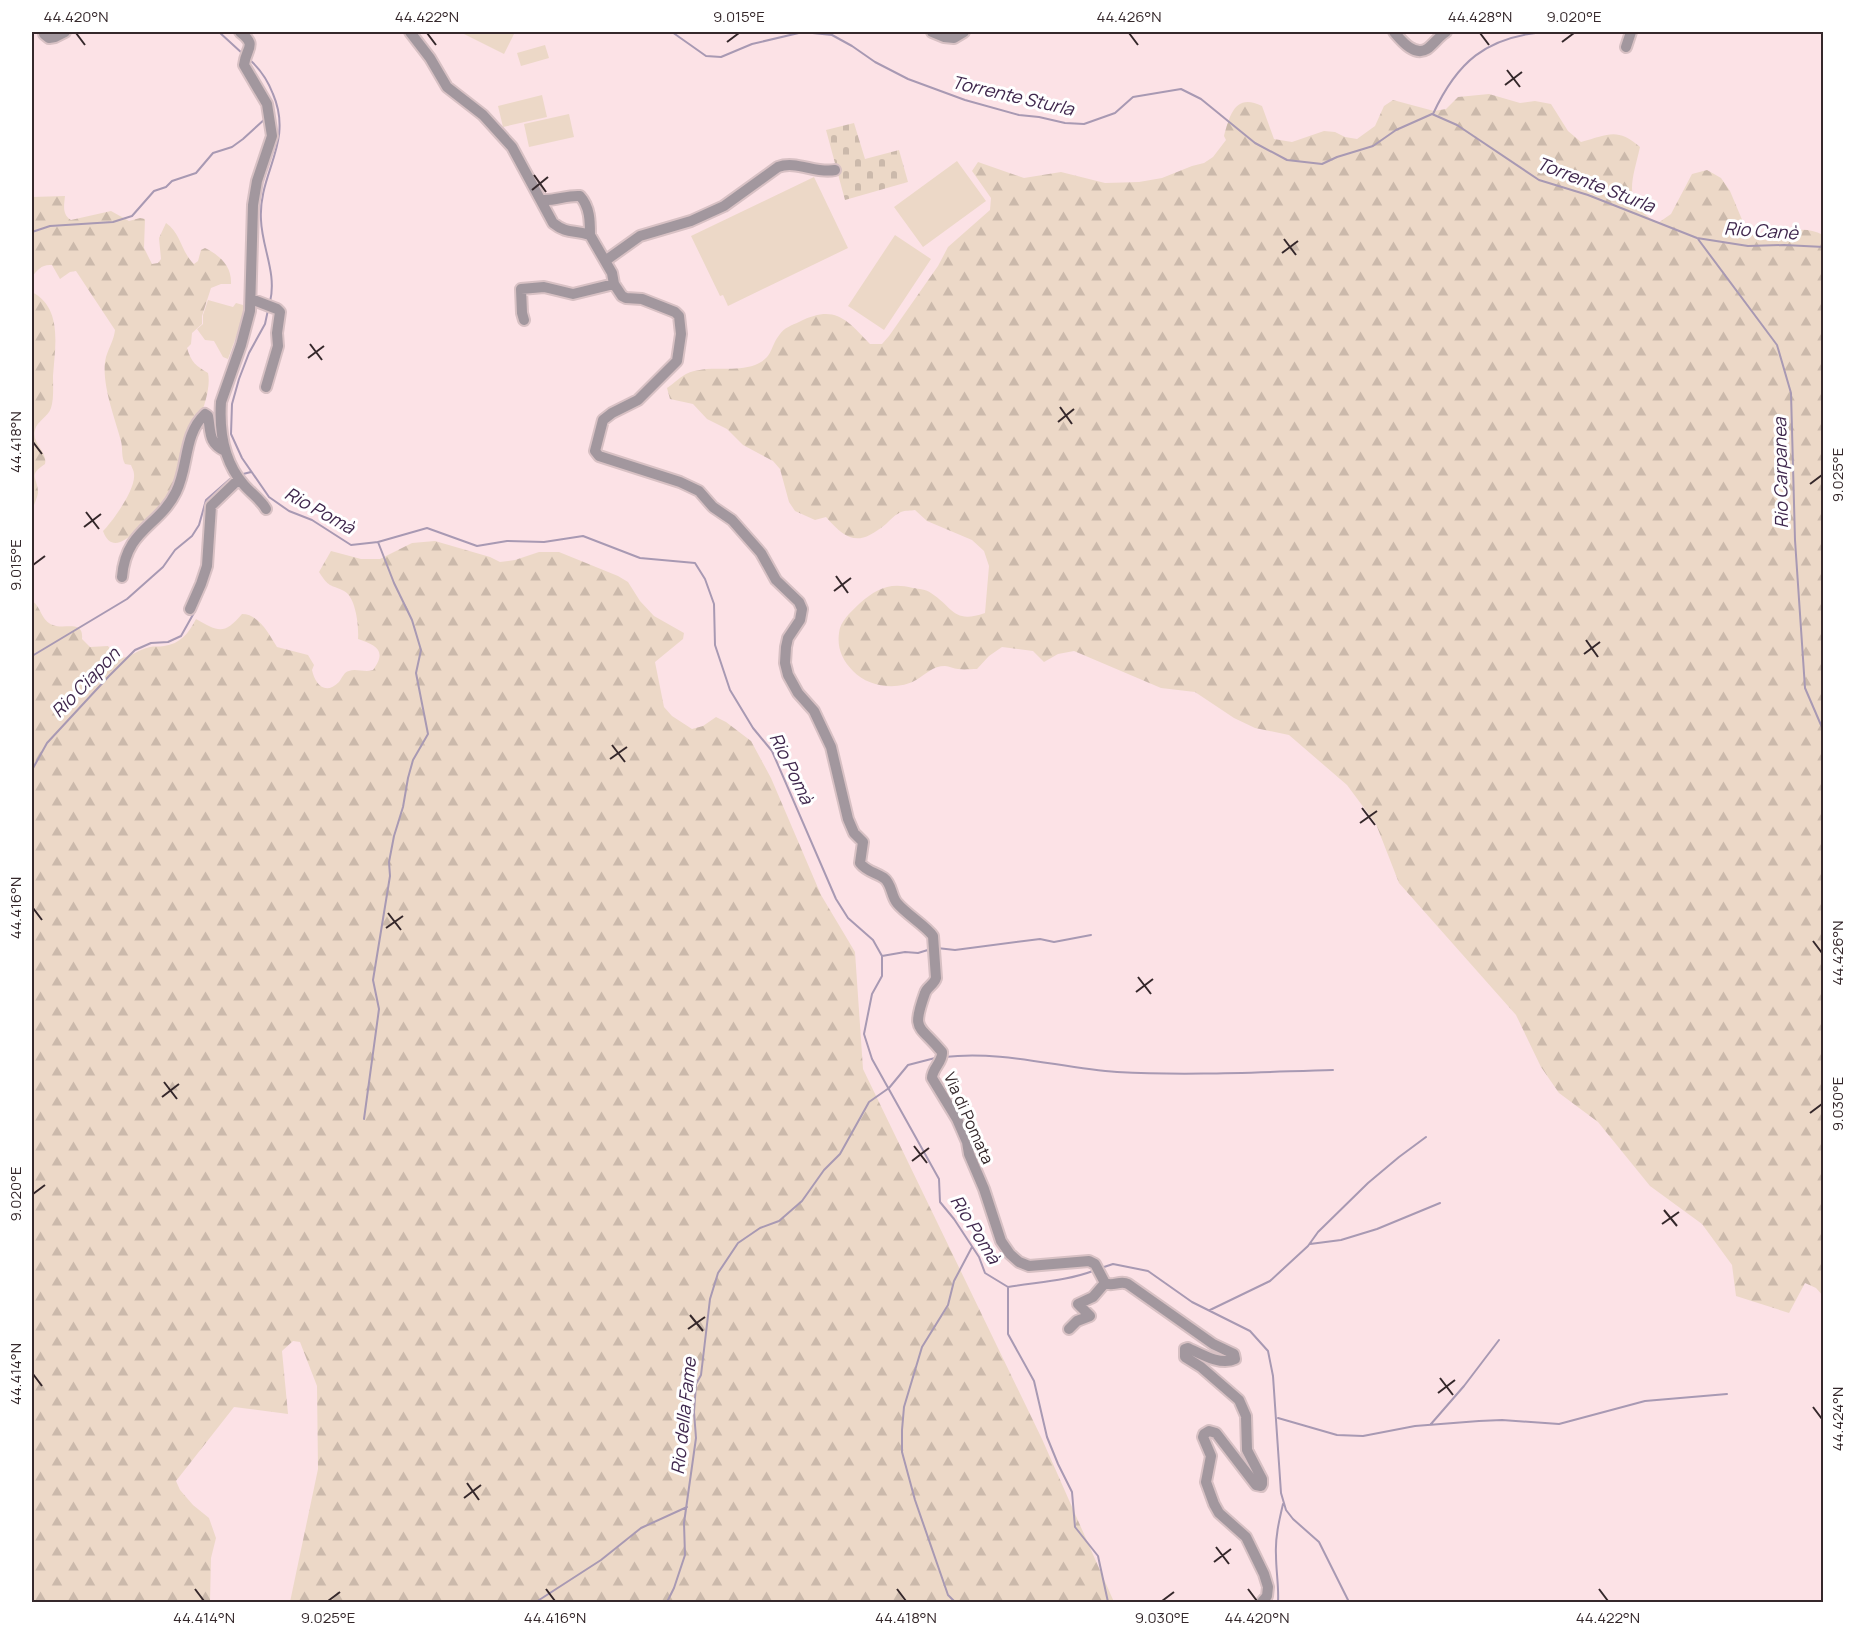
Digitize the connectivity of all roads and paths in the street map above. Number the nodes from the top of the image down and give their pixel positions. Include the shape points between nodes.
1 (44, 32) edge
2 (65, 32) edge
3 (240, 32) edge
4 (410, 32) edge
5 (932, 32) edge
6 (964, 32) edge
7 (1394, 32) edge
8 (1446, 32) edge
9 (1630, 32) edge
10 (1626, 47) dead end
11 (835, 170) dead end
12 (542, 200) junction
13 (590, 235) junction
14 (605, 261) junction
15 (614, 284) junction
16 (251, 299) junction
17 (524, 320) dead end
18 (266, 387) dead end
19 (225, 451) junction
20 (239, 479) junction
21 (266, 509) dead end
22 (122, 577) dead end
23 (190, 609) dead end
24 (1103, 1280) junction
25 (1069, 1329) dead end
26 (1262, 1602) edge

1 - 2 street via 49,38
3 - 16 street via 249,40 250,50 244,61 269,115 272,140 253,205
4 - 12 street via 447,87 483,115 512,147
5 - 6 street via 954,38
7 - 8 street via 1407,46 1421,50
9 - 10 street
11 - 14 street via 823,172 788,164 778,167 724,207 640,236
12 - 13 street via 553,223 563,230
12 - 13 street via 580,196 590,218
13 - 14 street
14 - 15 street
15 - 17 street via 573,294 544,287 521,289
15 - 24 street, Via di Pomata via 624,297 642,299 678,314 679,357 638,400 603,420 595,451 598,456 699,491 739,526 776,580 799,602 800,620 786,647 788,675 814,711 831,747 848,819 863,842 860,863 868,872 885,879 899,906 930,932 936,982 925,992 918,1022 923,1034 942,1052 932,1078 967,1142 1001,1241 1015,1259 1029,1266 1086,1260 1095,1264
16 - 18 street via 277,309 280,314 278,342
16 - 19 street via 241,345 221,402
19 - 20 street
19 - 22 street via 214,444 205,414 191,433 175,494 131,543
20 - 21 street
20 - 23 street via 211,506 207,566
24 - 25 street via 1093,1297 1078,1304 1090,1316
24 - 26 street via 1111,1285 1128,1284 1212,1344 1234,1354 1230,1361 1188,1348 1184,1354 1239,1400 1246,1416 1247,1449 1262,1484 1256,1485 1216,1433 1209,1431 1203,1437 1211,1456 1206,1482 1216,1509 1246,1537 1264,1574 1268,1587

